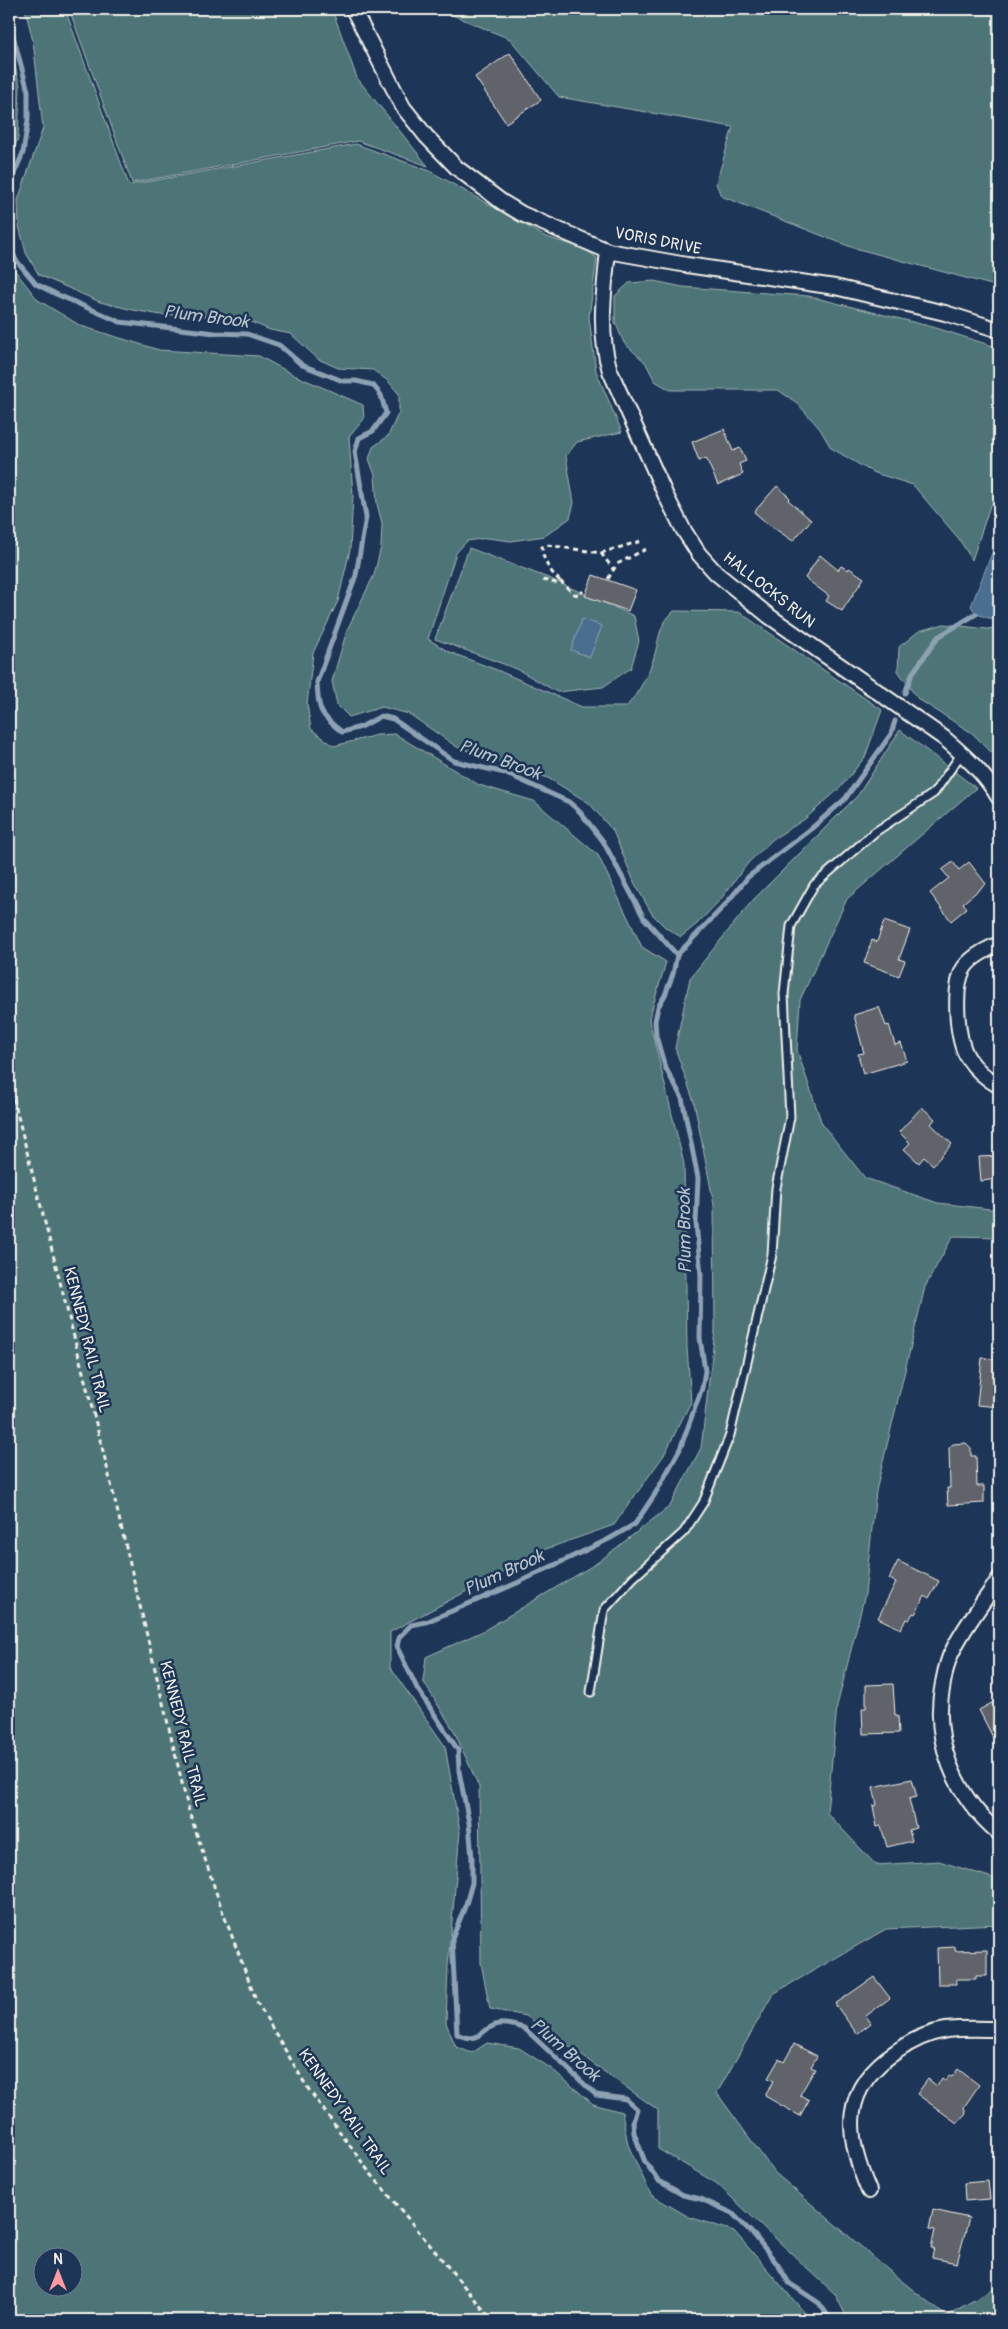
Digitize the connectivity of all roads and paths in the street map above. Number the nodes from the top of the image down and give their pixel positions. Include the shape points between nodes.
1 (353, 9) edge
2 (608, 251) junction
3 (999, 330) edge
4 (640, 541) dead end
5 (646, 549) dead end
6 (601, 553) junction
7 (613, 569) junction
8 (608, 578) dead end
9 (543, 580) dead end
10 (560, 581) junction
11 (583, 592) dead end
12 (962, 753) junction
13 (999, 798) edge
14 (999, 944) edge
15 (9, 1082) edge
16 (999, 1086) edge
17 (999, 1579) edge
18 (591, 1692) dead end
19 (999, 1833) edge
20 (999, 2029) edge
21 (869, 2191) dead end
22 (492, 2320) edge

1 - 2 street, VORIS DRIVE via 403,107 457,168 515,210
2 - 3 street, VORIS DRIVE via 835,288 945,313
2 - 12 street, HALLOCKS RUN via 603,309 605,356 666,496 699,554 716,573 769,616
4 - 6 path
5 - 7 path
6 - 7 path
6 - 10 path via 557,545 542,548 547,566
7 - 8 path
9 - 10 path
10 - 11 path via 574,594 579,596
12 - 13 street, HALLOCKS RUN via 991,784
12 - 18 lane via 934,793 875,832 814,885 791,926 784,994 790,1117 776,1188 772,1255 730,1435 703,1503 684,1532 633,1578 604,1610
14 - 16 street via 965,966 958,983 958,1012 967,1056 986,1078
15 - 22 path, KENNEDY RAIL TRAIL via 106,1463 188,1808 257,2002 308,2087 367,2169
17 - 19 street via 952,1650 939,1710 942,1743 953,1775 964,1795
20 - 21 street via 946,2030 926,2036 880,2062 865,2079 856,2095 852,2134 854,2155

